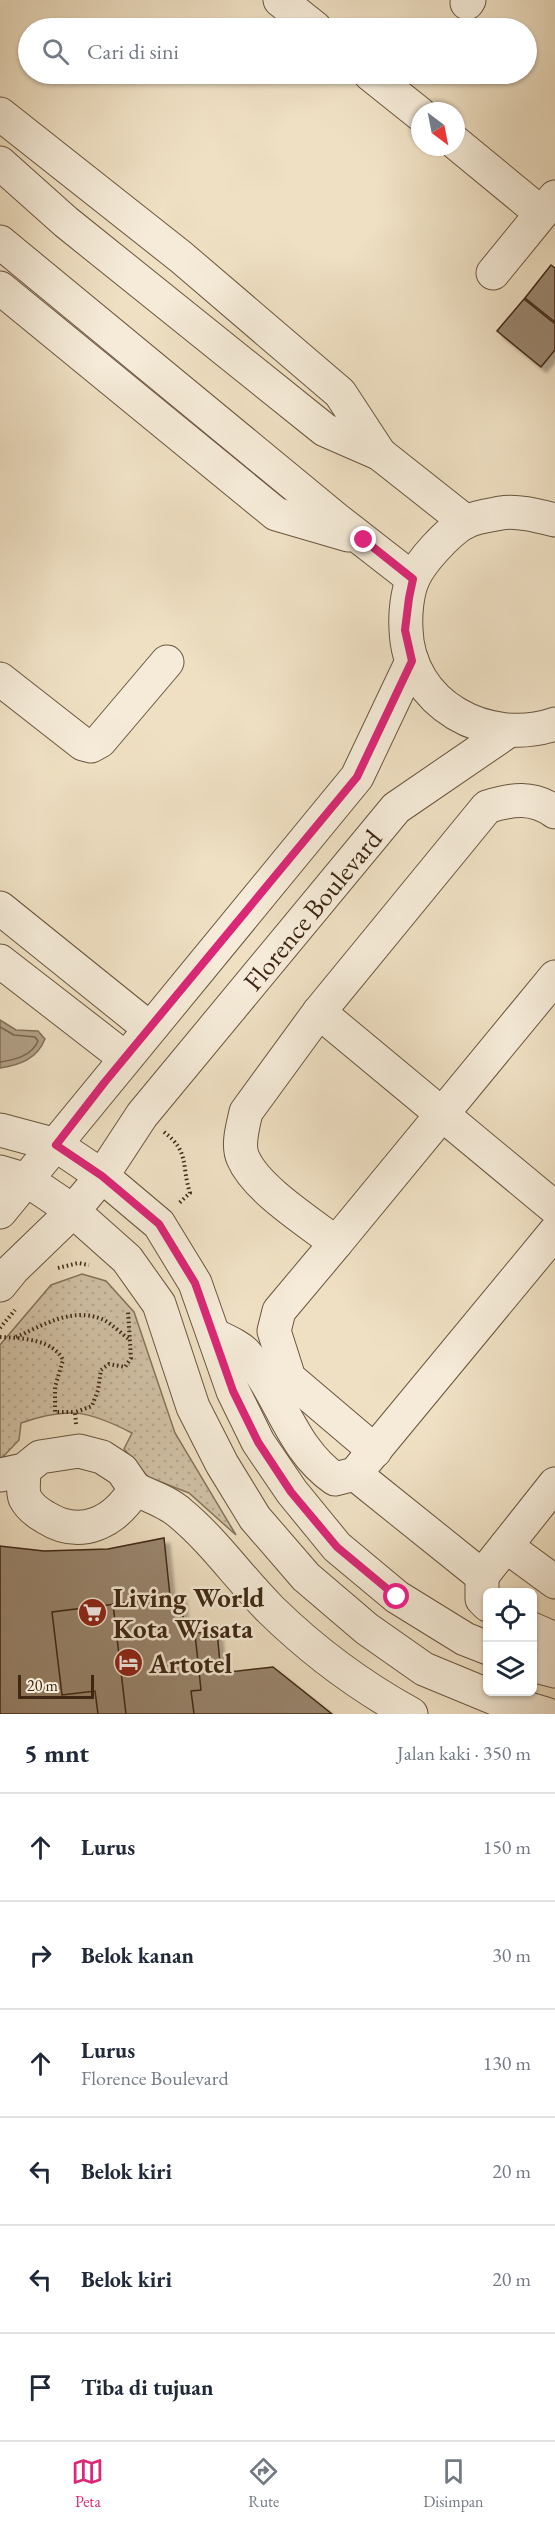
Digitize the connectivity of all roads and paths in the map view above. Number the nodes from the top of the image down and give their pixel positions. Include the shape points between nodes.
1 (280, 0) edge
2 (302, 18) edge
3 (382, 84) edge
4 (411, 107) edge
5 (4, 118) edge
6 (465, 149) edge
7 (5, 167) edge
8 (548, 205) edge
9 (0, 242) edge
10 (493, 273) dead end
11 (0, 288) edge
12 (380, 454) junction
13 (555, 520) edge
14 (466, 522) junction
15 (364, 540) junction
16 (413, 579) junction
17 (412, 661) junction
18 (167, 662) dead end
19 (0, 679) edge
20 (555, 724) edge
21 (507, 732) junction
22 (555, 813) edge
23 (0, 908) edge
24 (0, 960) edge
25 (555, 977) edge
26 (319, 1011) junction
27 (150, 1028) junction
28 (125, 1058) junction
29 (142, 1115) junction
30 (441, 1115) junction
31 (0, 1130) edge
32 (56, 1145) junction
33 (14, 1176) edge
34 (102, 1176) junction
35 (555, 1208) edge
36 (73, 1211) junction
37 (0, 1212) edge
38 (159, 1224) junction
39 (555, 1232) edge
40 (336, 1242) junction
41 (127, 1259) junction
42 (52, 1273) dead end
43 (0, 1285) edge
44 (127, 1306) dead end
45 (214, 1335) junction
46 (0, 1337) edge
47 (15, 1337) junction
48 (130, 1340) junction
49 (75, 1412) junction
50 (79, 1451) junction
51 (365, 1463) junction
52 (555, 1484) edge
53 (12, 1487) edge
54 (135, 1489) junction
55 (506, 1546) junction
56 (555, 1582) edge
57 (483, 1588) edge
58 (486, 1588) edge
59 (537, 1631) edge
60 (555, 1639) edge
61 (483, 1646) edge
62 (537, 1666) edge
63 (555, 1671) edge
64 (411, 1714) edge
65 (542, 1714) edge

1 - 2 street
3 - 4 street
5 - 7 street
5 - 12 street via 180,256 340,393
6 - 8 street
7 - 12 street via 66,222 325,430
8 - 10 street
9 - 15 street
11 - 15 street via 276,514
12 - 14 street
13 - 14 street via 503,512
14 - 16 street via 437,547
15 - 16 street
16 - 17 street via 405,630
17 - 21 street via 428,689 449,710 474,724
17 - 27 street, Florence Boulevard via 357,777
18 - 19 street via 100,741 91,746 83,744
20 - 21 street
21 - 29 street, Florence Boulevard via 396,808
22 - 26 street via 528,800 510,800 487,807
23 - 27 street
24 - 28 street
25 - 30 street
26 - 30 street
26 - 40 street via 246,1112 241,1132 242,1157 256,1180
27 - 28 street, Florence Boulevard
28 - 32 street, Florence Boulevard
29 - 34 street, Florence Boulevard
29 - 38 path via 178,1143 190,1192
30 - 35 street
30 - 40 street
31 - 32 street
32 - 33 street, Florence Boulevard
32 - 34 street
33 - 36 street
33 - 37 street, Florence Boulevard
34 - 36 street, Florence Boulevard
34 - 38 street
36 - 41 street
36 - 43 street, Florence Boulevard
38 - 45 street via 195,1283
39 - 51 street
40 - 51 street via 279,1311 274,1331 289,1378
41 - 42 path via 109,1276 78,1263 59,1267
41 - 65 street via 159,1304 194,1407 222,1464 255,1518 306,1577 367,1629 424,1669
44 - 48 path
45 - 51 street via 245,1352 298,1442 326,1473 335,1479
45 - 61 street via 233,1391 258,1442 291,1492 337,1547 397,1597
46 - 47 path
47 - 48 path via 64,1316 82,1314 104,1321
47 - 49 path via 54,1348 61,1355 55,1412
48 - 49 path via 131,1358 125,1367 109,1364 101,1370 92,1406
49 - 50 path
50 - 53 street via 40,1457
50 - 54 street via 102,1457 122,1470
51 - 57 street
52 - 55 street
53 - 54 street via 38,1513 54,1523 73,1527 92,1526 110,1518 125,1506
54 - 64 street via 178,1511 271,1610 333,1665
55 - 56 street
55 - 58 street
59 - 60 street
62 - 63 street

